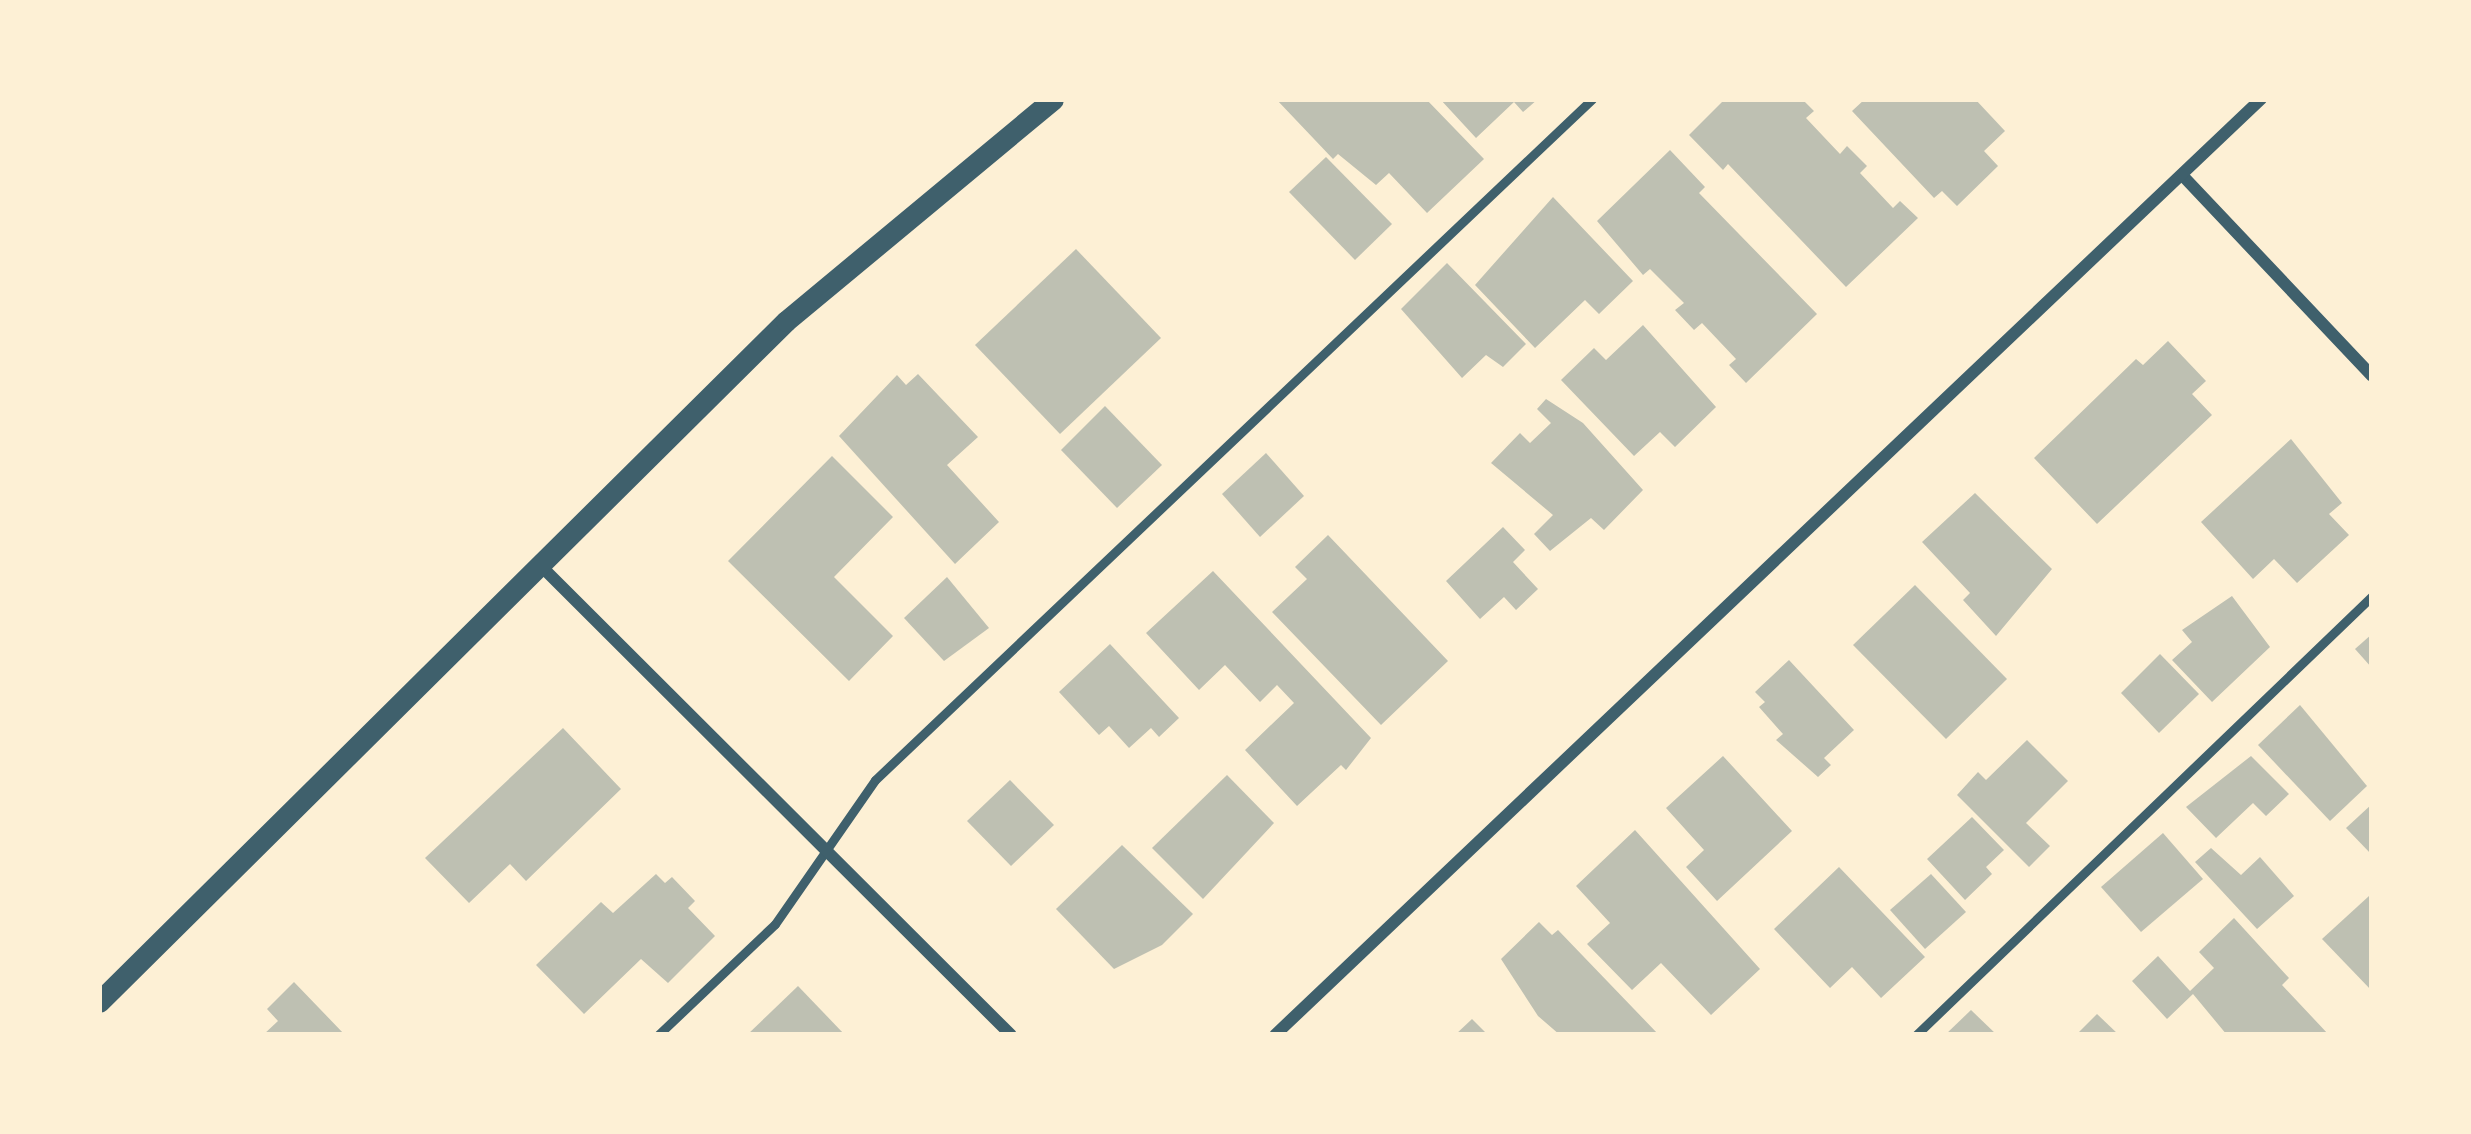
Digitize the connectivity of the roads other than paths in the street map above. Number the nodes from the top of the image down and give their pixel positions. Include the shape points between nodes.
1 (1053, 99) edge
2 (1592, 99) edge
3 (2261, 99) edge
4 (2183, 176) junction
5 (2372, 376) edge
6 (538, 562) junction
7 (2372, 596) edge
8 (824, 856) junction
9 (99, 1003) edge
10 (658, 1035) edge
11 (1011, 1035) edge
12 (1275, 1035) edge
13 (1916, 1035) edge

1 - 6 street via 787,321
2 - 8 lane via 875,779
3 - 4 street
4 - 5 street
4 - 12 street
6 - 8 street
6 - 9 street
7 - 13 lane
8 - 10 lane via 775,924
8 - 11 street

